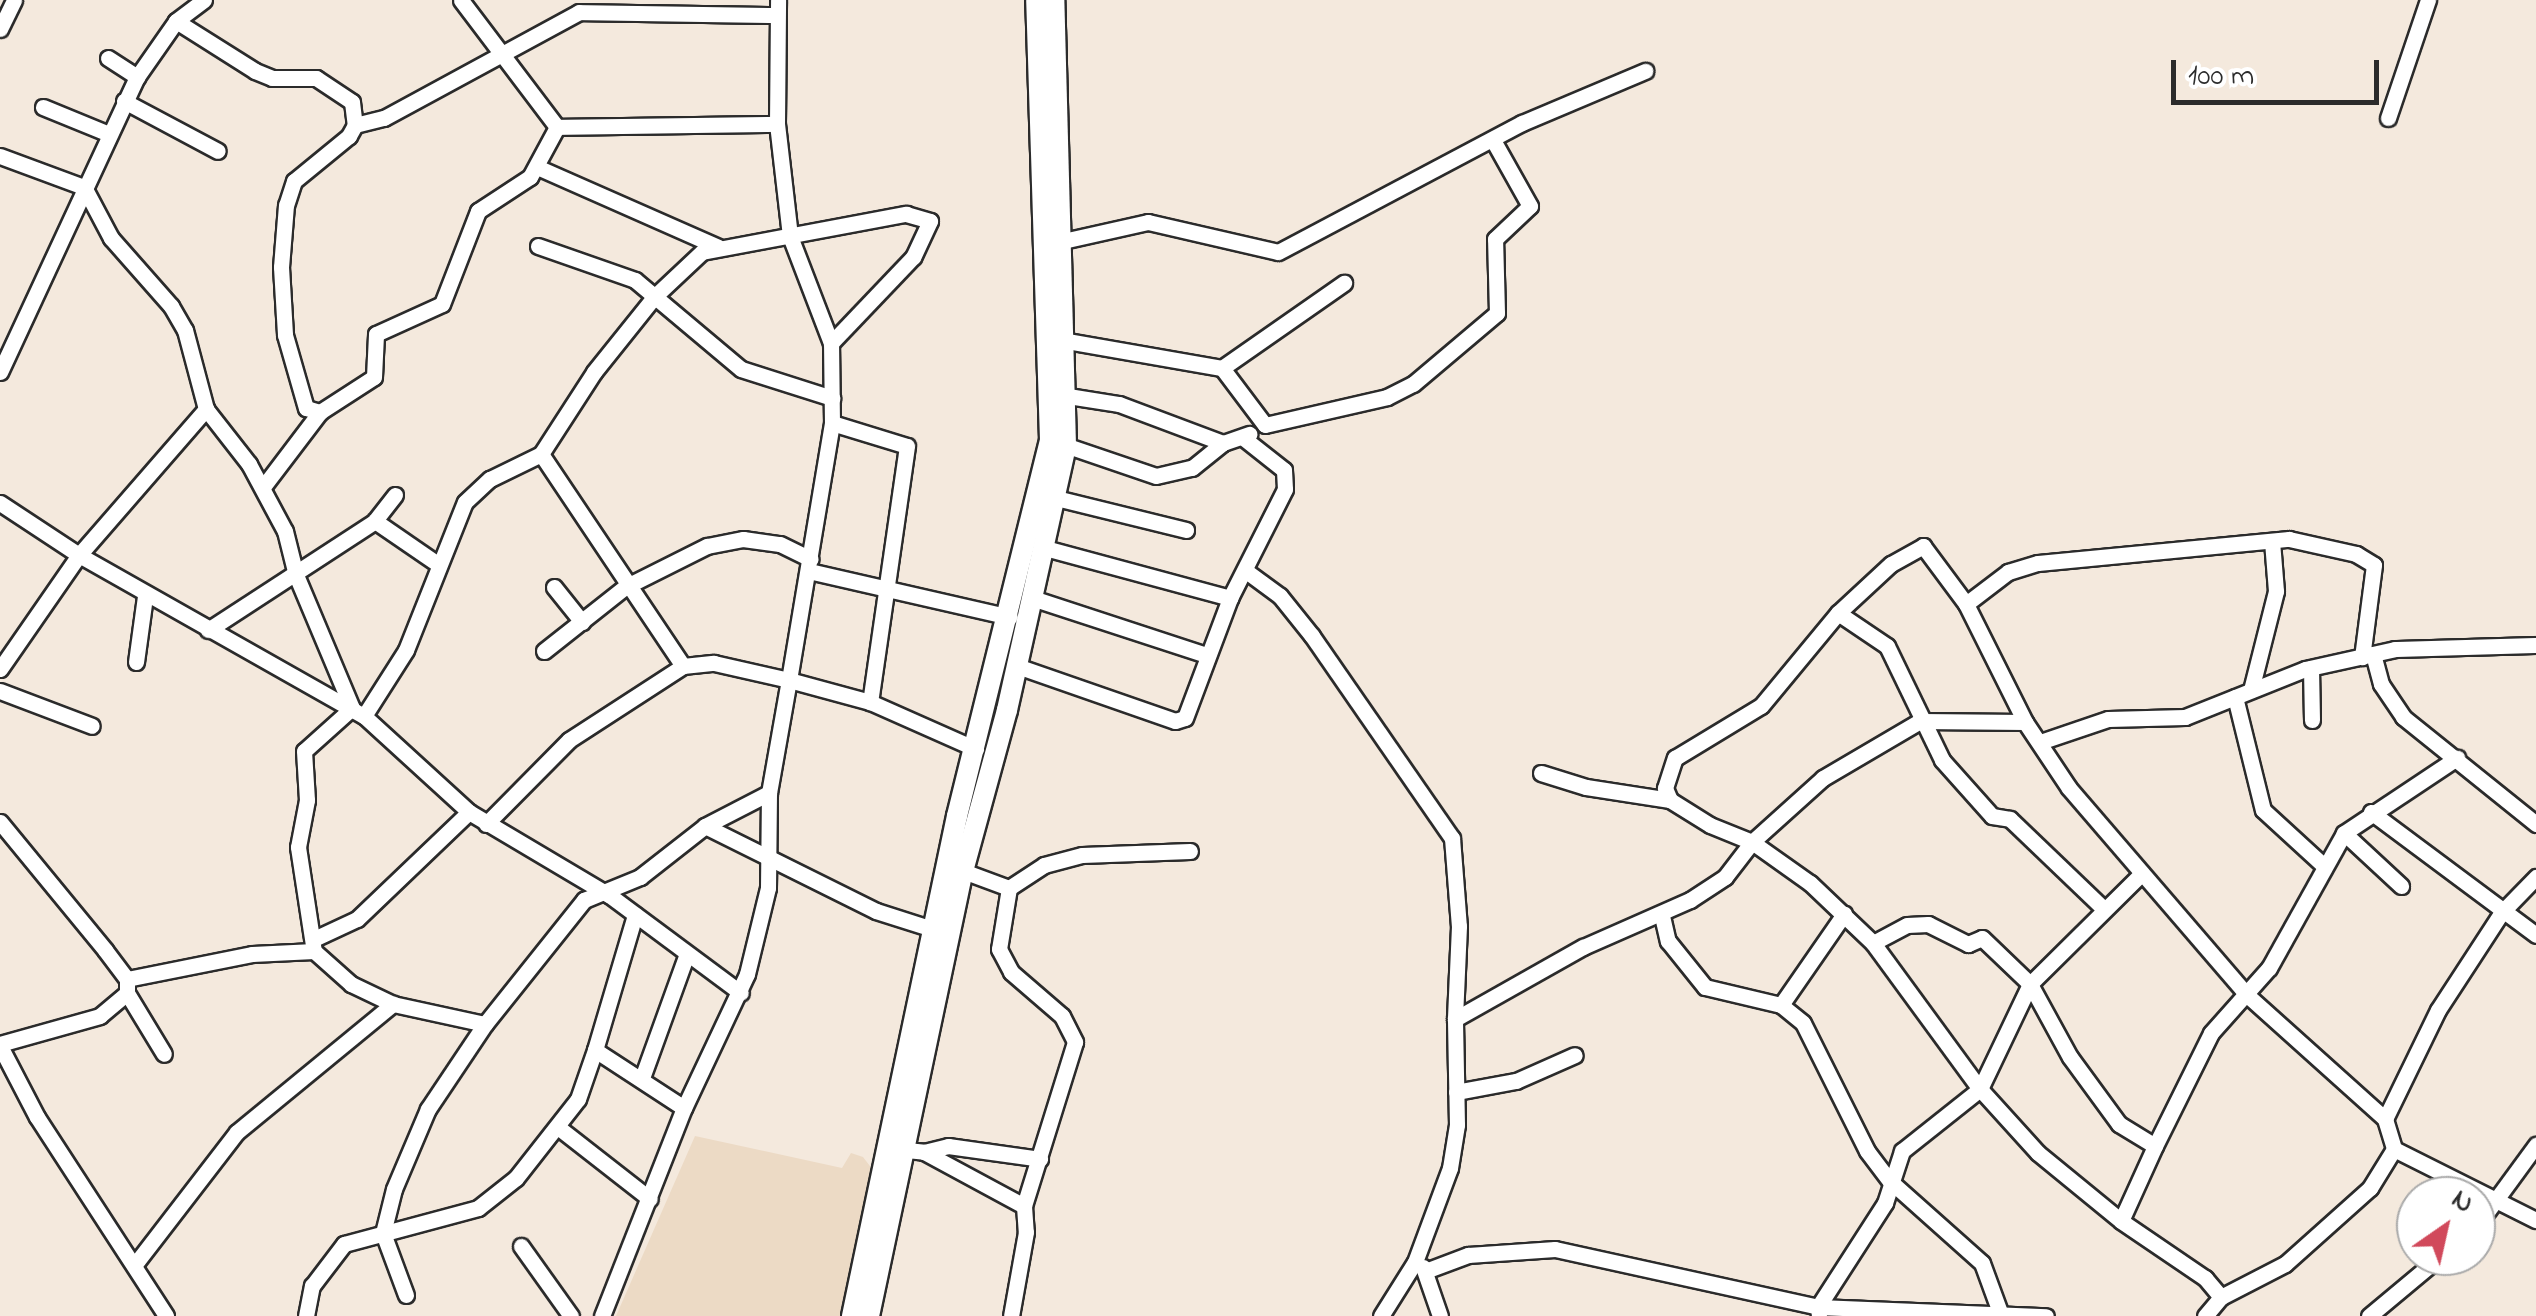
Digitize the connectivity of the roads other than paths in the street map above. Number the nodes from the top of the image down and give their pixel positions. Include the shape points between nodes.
1 (14, 0) edge
2 (462, 0) edge
3 (1036, 0) edge
4 (1054, 0) edge
5 (2428, 0) edge
6 (193, 2) edge
7 (777, 8) edge
8 (176, 22) junction
9 (0, 29) edge
10 (499, 51) junction
11 (108, 58) dead end
12 (1644, 72) dead end
13 (138, 77) junction
14 (124, 101) junction
15 (43, 108) dead end
16 (2388, 118) dead end
17 (778, 124) junction
18 (355, 125) junction
19 (558, 127) junction
20 (110, 134) junction
21 (1494, 140) junction
22 (218, 152) dead end
23 (0, 156) edge
24 (538, 167) junction
25 (84, 187) junction
26 (790, 236) junction
27 (1063, 241) junction
28 (538, 246) dead end
29 (718, 247) junction
30 (1344, 282) dead end
31 (654, 297) junction
32 (1067, 340) junction
33 (831, 342) junction
34 (1222, 368) junction
35 (0, 372) edge
36 (1068, 396) junction
37 (832, 398) junction
38 (206, 409) junction
39 (320, 412) junction
40 (832, 423) junction
41 (1265, 425) junction
42 (1242, 437) junction
43 (1058, 443) junction
44 (1223, 443) junction
45 (541, 454) junction
46 (263, 487) junction
47 (395, 494) dead end
48 (1056, 498) junction
49 (0, 503) edge
50 (375, 521) junction
51 (1186, 530) dead end
52 (2272, 541) junction
53 (1045, 548) junction
54 (79, 555) junction
55 (436, 563) junction
56 (810, 565) junction
57 (1246, 571) junction
58 (296, 575) junction
59 (889, 586) junction
60 (554, 587) dead end
61 (625, 587) junction
62 (145, 596) junction
63 (1032, 598) junction
64 (1230, 598) junction
65 (1966, 604) junction
66 (1838, 613) junction
67 (1010, 617) junction
68 (582, 622) junction
69 (208, 630) junction
70 (2536, 645) edge
71 (544, 651) dead end
72 (1206, 654) junction
73 (2367, 655) junction
74 (136, 662) dead end
75 (683, 666) junction
76 (1017, 666) junction
77 (2311, 668) junction
78 (0, 669) edge
79 (789, 680) junction
80 (2251, 690) junction
81 (0, 691) edge
82 (2235, 697) junction
83 (870, 702) junction
84 (358, 712) junction
85 (2312, 720) dead end
86 (1920, 721) junction
87 (2025, 722) junction
88 (92, 726) dead end
89 (2040, 742) junction
90 (976, 749) junction
91 (2457, 758) junction
92 (1541, 773) dead end
93 (769, 793) junction
94 (1670, 800) junction
95 (469, 812) junction
96 (2370, 812) junction
97 (0, 822) edge
98 (486, 824) junction
99 (2536, 824) edge
100 (705, 826) junction
101 (2344, 833) junction
102 (1752, 842) junction
103 (1190, 852) dead end
104 (767, 855) junction
105 (2322, 865) junction
106 (962, 870) junction
107 (2141, 874) junction
108 (2536, 877) edge
109 (2401, 886) dead end
110 (1009, 888) junction
111 (609, 895) junction
112 (2104, 908) junction
113 (2502, 912) junction
114 (1844, 914) junction
115 (635, 915) junction
116 (1662, 916) junction
117 (936, 930) junction
118 (2536, 935) edge
119 (1872, 943) junction
120 (315, 945) junction
121 (687, 954) junction
122 (2030, 984) junction
123 (127, 986) junction
124 (741, 993) junction
125 (2247, 995) junction
126 (393, 1004) junction
127 (1781, 1005) junction
128 (1454, 1019) junction
129 (485, 1024) junction
130 (0, 1045) edge
131 (595, 1050) junction
132 (164, 1054) dead end
133 (1575, 1055) dead end
134 (642, 1078) junction
135 (1980, 1090) junction
136 (1456, 1092) junction
137 (684, 1108) junction
138 (2385, 1119) junction
139 (558, 1128) junction
140 (2536, 1145) edge
141 (2154, 1146) junction
142 (906, 1150) junction
143 (2394, 1150) junction
144 (1040, 1160) junction
145 (2443, 1176) edge
146 (1890, 1181) junction
147 (2496, 1197) edge
148 (650, 1199) junction
149 (2496, 1204) edge
150 (1024, 1206) junction
151 (2536, 1220) edge
152 (2121, 1222) junction
153 (383, 1233) junction
154 (521, 1246) dead end
155 (136, 1263) junction
156 (1422, 1266) junction
157 (2417, 1276) edge
158 (406, 1296) dead end
159 (2222, 1297) junction
160 (1818, 1311) edge
161 (1935, 1314) edge
162 (2001, 1315) edge
163 (166, 1316) edge
164 (306, 1316) edge
165 (570, 1316) edge
166 (602, 1316) edge
167 (852, 1316) edge
168 (869, 1316) edge
169 (1011, 1316) edge
170 (1381, 1316) edge
171 (1440, 1316) edge
172 (2015, 1316) edge
173 (2046, 1316) edge
174 (2204, 1316) edge
175 (2369, 1316) edge

1 - 9 street
2 - 10 street
3 - 43 main road
4 - 27 main road
5 - 16 street
6 - 8 street
7 - 10 street via 580,12
7 - 17 street
8 - 13 street
8 - 18 street via 255,71 328,84 352,102
10 - 18 street via 384,118
10 - 19 street
11 - 13 street
12 - 21 street via 1584,92
13 - 14 street
14 - 20 street
14 - 22 street
15 - 20 street
17 - 19 street
17 - 26 street
18 - 39 street via 288,191 280,267 285,336 306,408
19 - 24 street
20 - 25 street
21 - 27 street via 1362,202 1278,252 1148,222
21 - 41 street via 1530,206 1495,239 1493,319 1414,384 1387,397
23 - 25 street
24 - 29 street
24 - 39 street via 478,211 435,312 376,334 374,377
25 - 35 street
25 - 38 street via 111,238 185,330
26 - 29 street
26 - 33 street
26 - 33 street via 906,214 930,221 913,257
27 - 32 main road
28 - 31 street via 614,269
29 - 31 street via 702,252
30 - 34 street
31 - 37 street via 742,369
31 - 45 street
32 - 34 street
32 - 36 main road
33 - 37 street
34 - 41 street
36 - 43 main road
36 - 44 street via 1119,404
37 - 40 street
38 - 46 street
38 - 54 street
39 - 46 street
40 - 56 street
40 - 59 street via 907,446
41 - 42 street
42 - 44 street
42 - 57 street via 1279,463 1286,479
43 - 44 street via 1156,476 1192,468
43 - 48 main road
43 - 67 main road
45 - 55 street via 476,488
45 - 61 street
46 - 58 street
47 - 50 street
48 - 51 street
48 - 53 main road
49 - 54 street
50 - 55 street
50 - 58 street
52 - 65 street via 2038,563 2008,572
52 - 73 street via 2308,542 2374,565
52 - 80 street via 2276,591
53 - 63 main road
53 - 64 street
54 - 62 street
54 - 78 street
55 - 84 street via 406,650
56 - 59 street
56 - 61 street via 780,544 742,539 663,564
56 - 79 street
57 - 64 street
57 - 128 street via 1280,596 1301,623 1452,838 1459,926
58 - 69 street
58 - 84 street
59 - 67 street
59 - 83 street
60 - 68 street
61 - 68 street
61 - 75 street
62 - 69 street
62 - 74 street
63 - 72 street
63 - 76 main road
64 - 72 street
65 - 66 street via 1928,550 1914,547
65 - 87 street
66 - 86 street via 1888,646
66 - 94 street via 1761,706 1675,758 1665,788
67 - 90 main road
68 - 71 street
69 - 84 street
70 - 73 street
72 - 76 street via 1188,714 1175,721
73 - 77 street
73 - 91 street via 2390,701
75 - 79 street via 714,663
75 - 98 street via 569,740
76 - 106 main road
77 - 80 street
77 - 85 street
79 - 83 street
79 - 93 street
80 - 82 street
81 - 88 street
82 - 89 street via 2184,718 2108,719
82 - 105 street via 2263,810
83 - 90 street
84 - 95 street
84 - 120 street via 304,751 301,895
86 - 87 street
86 - 102 street via 1824,778
86 - 112 street via 1942,760 1992,816 2010,819
87 - 89 street
89 - 107 street
90 - 117 main road
91 - 96 street
91 - 99 street
92 - 94 street via 1586,788
93 - 100 street
93 - 104 street
94 - 102 street
95 - 98 street
95 - 120 street via 357,920
96 - 101 street
96 - 113 street
97 - 123 street
98 - 111 street
100 - 104 street
100 - 111 street
101 - 105 street
101 - 109 street
102 - 114 street
102 - 116 street via 1725,876
103 - 110 street via 1082,855 1044,865
104 - 117 street via 876,912
104 - 124 street via 768,888
105 - 125 street
106 - 110 street
106 - 142 main road
107 - 112 street
107 - 125 street
108 - 113 street
110 - 144 street via 999,949 1010,972 1062,1016 1075,1042
111 - 115 street
111 - 129 street via 584,900 561,922
112 - 122 street
113 - 118 street
113 - 138 street via 2438,1010
114 - 119 street
114 - 127 street
115 - 121 street
115 - 131 street
116 - 127 street via 1668,941 1706,987
116 - 128 street via 1582,947
117 - 142 main road
119 - 122 street via 1908,925 1928,924 1968,944 1982,938
119 - 135 street
120 - 123 street
120 - 126 street via 351,984
121 - 124 street
121 - 134 street
122 - 135 street
122 - 141 street via 2070,1057 2119,1124
123 - 130 street via 100,1016
123 - 132 street
124 - 137 street
125 - 138 street
125 - 141 street via 2211,1034
126 - 129 street
126 - 155 street via 237,1132
127 - 146 street via 1803,1022 1867,1151
128 - 136 street
129 - 153 street via 454,1064 410,1144
130 - 155 street via 75,1177
131 - 134 street
131 - 139 street via 578,1099
133 - 136 street via 1516,1081
134 - 137 street
135 - 146 street via 1902,1151
135 - 152 street via 2038,1153
136 - 156 street via 1450,1168
137 - 148 street
138 - 143 street
139 - 148 street
139 - 153 street via 516,1178 478,1208
140 - 147 street
141 - 152 street
142 - 144 street via 948,1146
142 - 150 street
142 - 167 main road
142 - 168 main road
143 - 145 street
143 - 159 street via 2370,1188 2285,1264
144 - 150 street
146 - 160 street via 1886,1203
146 - 162 street via 1982,1263
148 - 166 street
149 - 151 street
150 - 169 street
152 - 159 street via 2196,1270
153 - 158 street
153 - 164 street via 344,1244 327,1262
154 - 165 street
155 - 163 street
156 - 160 street via 1555,1249
156 - 170 street
156 - 171 street
157 - 175 street
159 - 174 street
160 - 161 street
161 - 162 street
162 - 172 street
172 - 173 street

